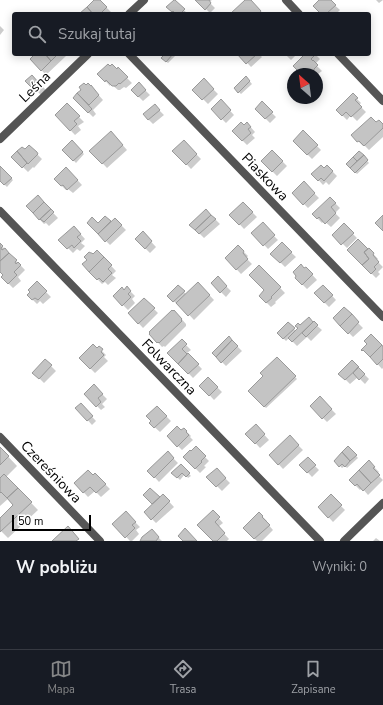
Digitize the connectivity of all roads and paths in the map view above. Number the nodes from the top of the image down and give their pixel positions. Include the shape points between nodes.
1 (144, 0) edge
2 (286, 0) edge
3 (131, 12) edge
4 (297, 12) edge
5 (86, 56) edge
6 (131, 56) edge
7 (340, 56) edge
8 (383, 101) edge
9 (0, 139) edge
10 (0, 211) edge
11 (383, 317) edge
12 (0, 437) edge
13 (383, 503) edge
14 (100, 541) edge
15 (320, 541) edge
16 (344, 541) edge

1 - 3 street
2 - 4 street
5 - 9 street, Leśna
6 - 11 street, Piaskowa
7 - 8 street
10 - 15 street, Folwarczna
12 - 14 street, Czereśniowa
13 - 16 street

